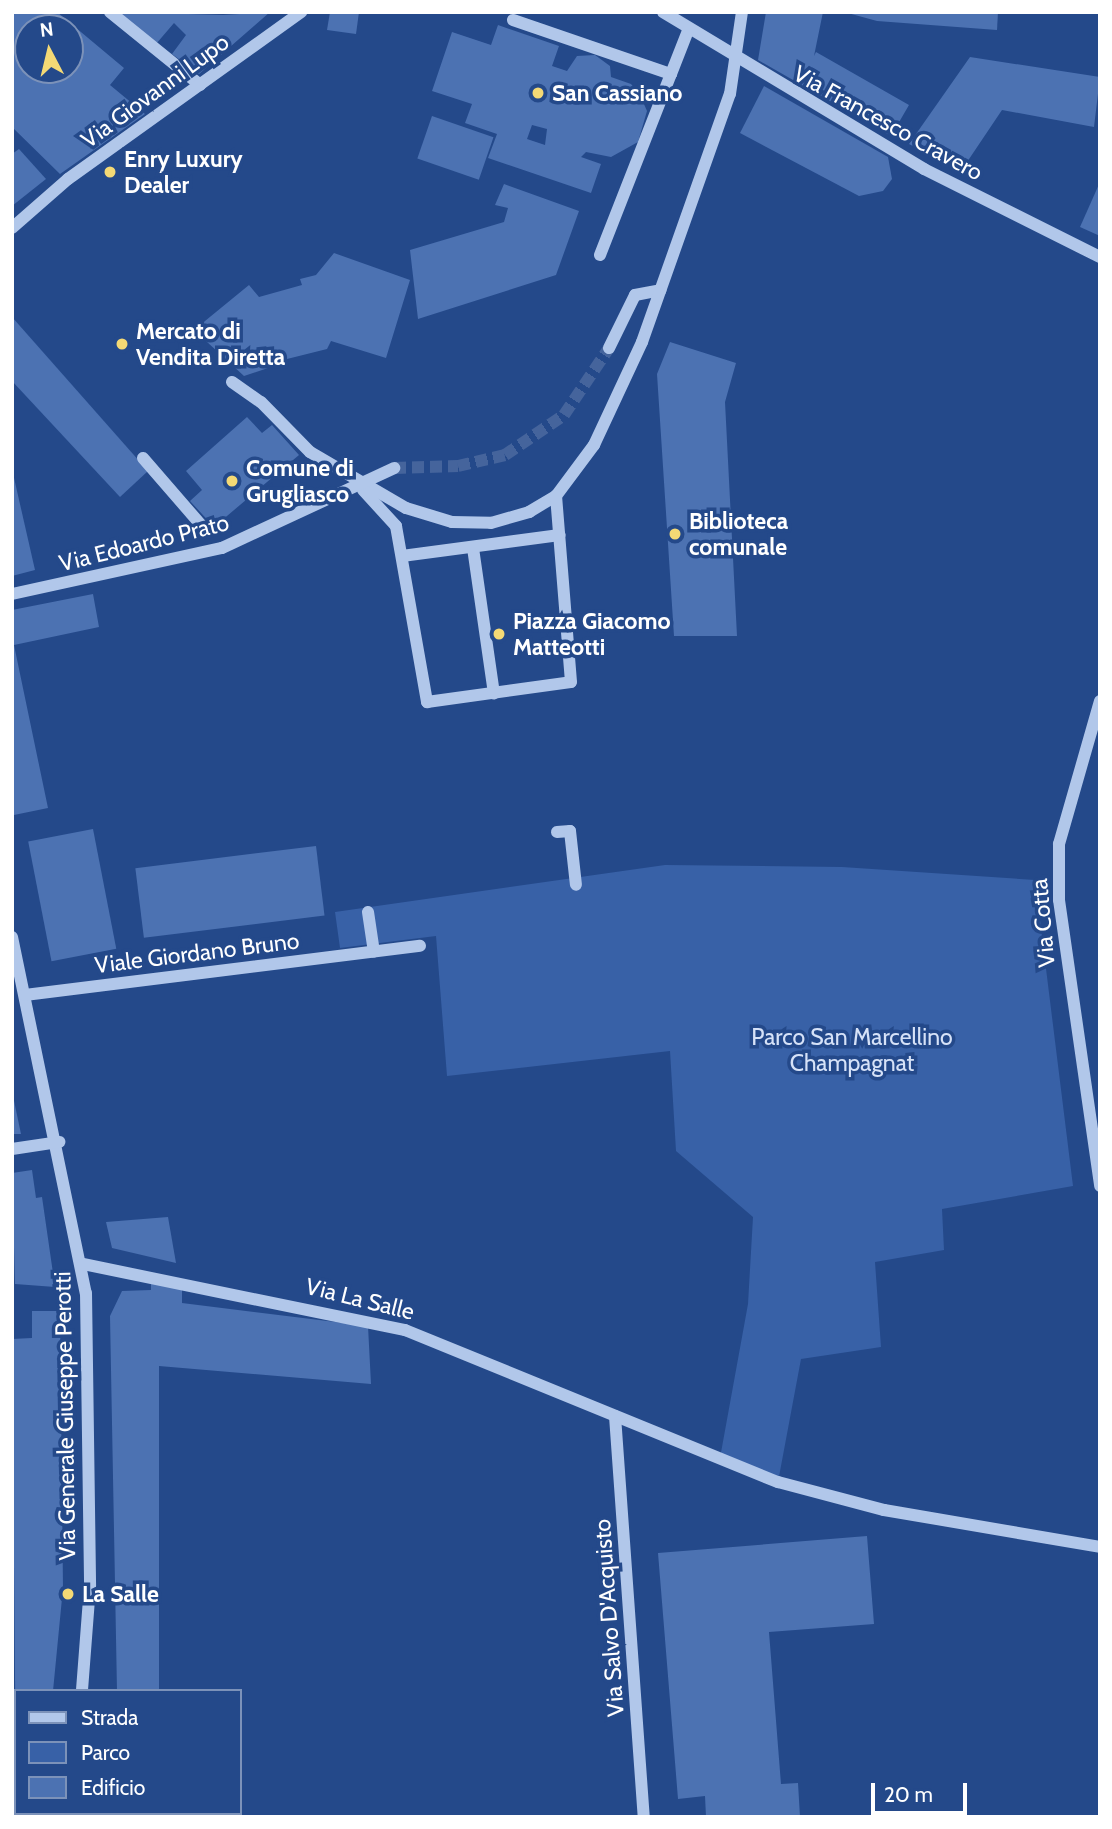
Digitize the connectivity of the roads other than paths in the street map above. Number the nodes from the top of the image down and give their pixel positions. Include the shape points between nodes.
1 (110, 12) edge
2 (301, 12) edge
3 (663, 12) edge
4 (742, 12) edge
5 (513, 20) dead end
6 (689, 28) junction
7 (736, 61) junction
8 (671, 74) junction
9 (200, 85) junction
10 (12, 228) edge
11 (600, 255) dead end
12 (1100, 257) edge
13 (661, 290) junction
14 (609, 348) tunnel mouth
15 (232, 382) dead end
16 (143, 458) dead end
17 (394, 468) tunnel mouth
18 (357, 484) junction
19 (556, 496) junction
20 (202, 526) dead end
21 (560, 535) junction
22 (473, 548) junction
23 (401, 556) junction
24 (12, 594) edge
25 (494, 693) junction
26 (1100, 701) edge
27 (557, 832) dead end
28 (576, 885) dead end
29 (368, 912) dead end
30 (12, 937) edge
31 (419, 946) dead end
32 (374, 952) junction
33 (25, 995) junction
34 (59, 1142) junction
35 (12, 1149) edge
36 (1100, 1186) edge
37 (83, 1265) junction
38 (615, 1416) junction
39 (1100, 1547) edge
40 (82, 1689) edge
41 (644, 1817) edge

1 - 9 street
2 - 9 street, Via Giovanni Lupo
3 - 6 street, Via Francesco Cravero
4 - 7 street
5 - 8 street
6 - 7 street, Via Francesco Cravero
6 - 8 street
7 - 12 street, Via Francesco Cravero via 924,169
7 - 13 street via 730,94
8 - 11 street
9 - 10 street, Via Giovanni Lupo via 68,179
13 - 14 street via 635,295
13 - 19 street via 604,424
15 - 18 street via 261,402 310,452
16 - 20 street
17 - 18 street
18 - 19 street via 405,508 452,522 491,523 529,512
18 - 23 street via 396,526
18 - 24 street, Via Edoardo Prato via 248,540 152,566
19 - 21 street
21 - 22 street
21 - 25 street via 571,682
22 - 23 street
22 - 25 street
23 - 25 street via 427,702
26 - 36 street, Via Cotta via 1059,844 1059,889
27 - 28 street via 570,831
29 - 32 street
30 - 33 street, Via Generale Giuseppe Perotti
31 - 32 street, Viale Giordano Bruno
32 - 33 street, Viale Giordano Bruno
33 - 34 street, Via Generale Giuseppe Perotti
34 - 35 street
34 - 37 street, Via Generale Giuseppe Perotti
37 - 38 street, Via La Salle via 405,1330
37 - 40 street, Via Generale Giuseppe Perotti via 90,1586
38 - 39 street, Via La Salle via 779,1482 845,1500
38 - 41 street, Via Salvo D'Acquisto

